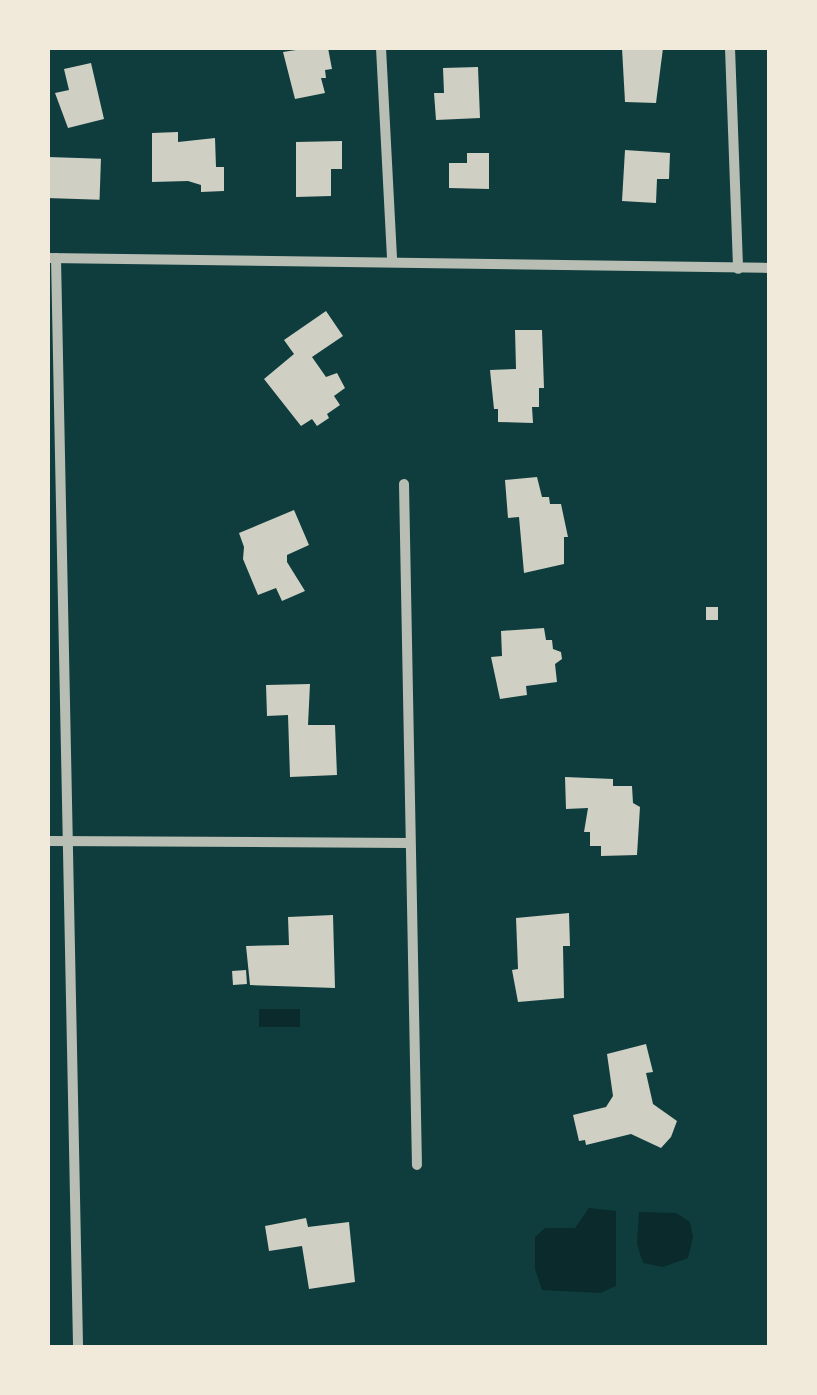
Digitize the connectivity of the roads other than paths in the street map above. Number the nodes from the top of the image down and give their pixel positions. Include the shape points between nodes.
1 (381, 48) edge
2 (730, 48) edge
3 (52, 258) edge
4 (392, 261) junction
5 (738, 268) junction
6 (770, 268) edge
7 (404, 484) dead end
8 (48, 841) edge
9 (66, 841) junction
10 (409, 843) junction
11 (417, 1165) dead end
12 (78, 1348) edge

1 - 4 street
2 - 5 street
3 - 4 street
3 - 9 street
4 - 5 street
5 - 6 street
7 - 10 street
8 - 9 street
9 - 10 street
9 - 12 street
10 - 11 street

